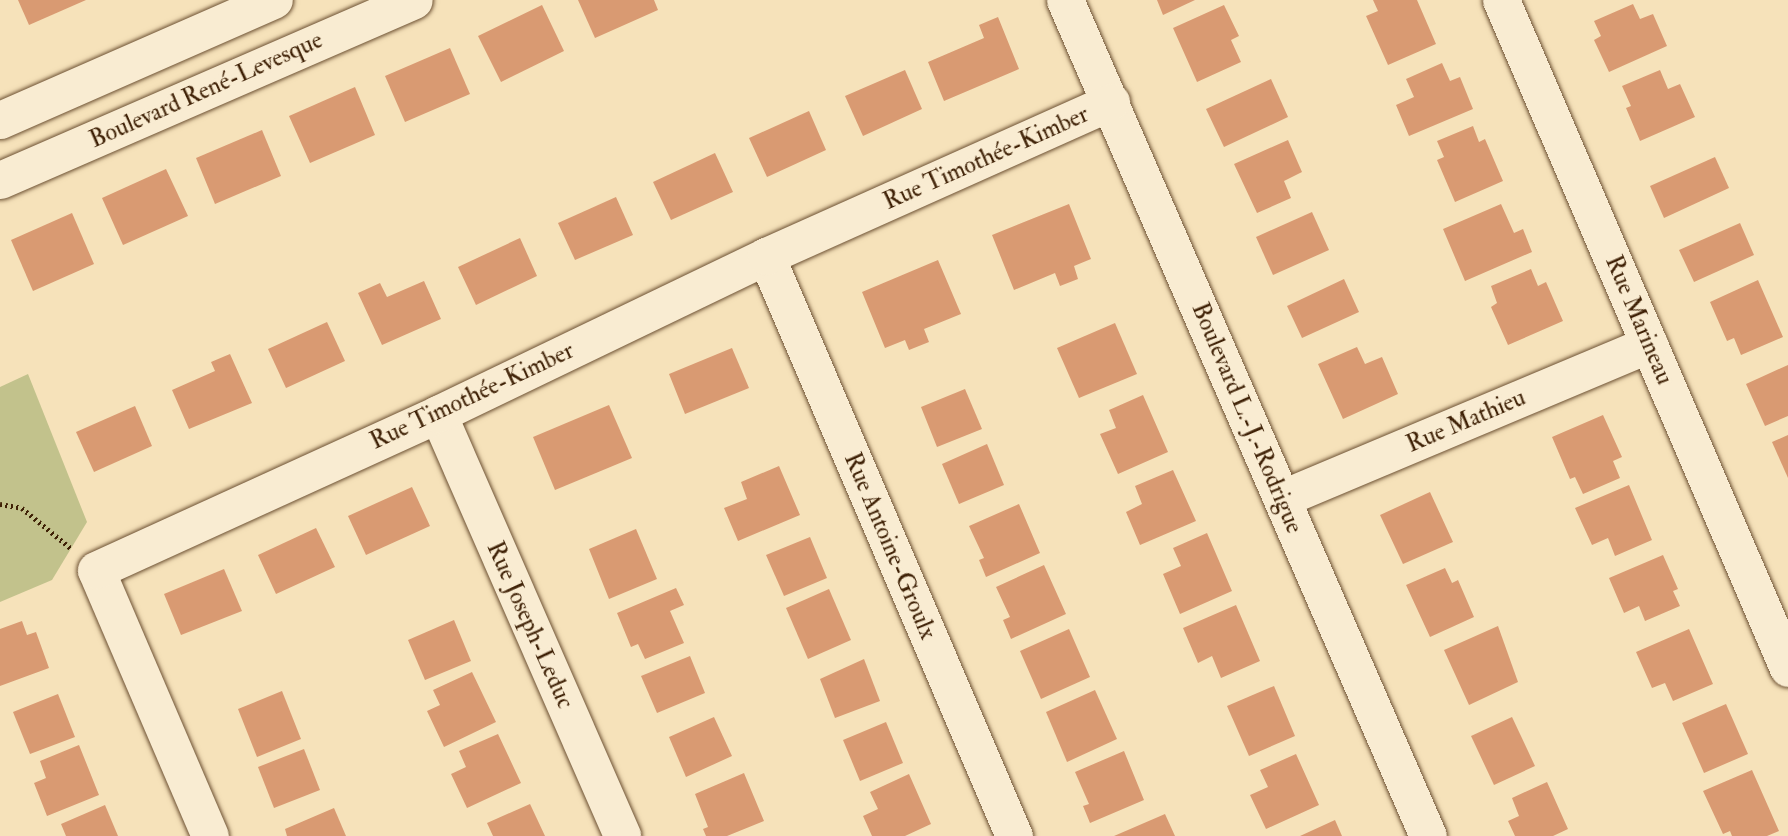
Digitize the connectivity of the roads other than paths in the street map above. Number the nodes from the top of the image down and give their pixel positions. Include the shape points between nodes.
1 (274, 0) edge
2 (413, 0) edge
3 (1065, 0) edge
4 (1501, 0) edge
5 (1111, 102) junction
6 (0, 120) edge
7 (0, 180) edge
8 (766, 256) junction
9 (1649, 344) junction
10 (438, 414) junction
11 (1283, 498) junction
12 (1784, 648) edge
13 (210, 836) edge
14 (622, 836) edge
15 (1014, 836) edge
16 (1428, 836) edge

1 - 6 street
2 - 7 street, Boulevard René-Levesque
3 - 5 street, Boulevard L.-J.-Rodrigue
4 - 9 street, Rue Marineau
5 - 8 street, Rue Timothée-Kimber
5 - 11 street, Boulevard L.-J.-Rodrigue
8 - 10 street, Rue Timothée-Kimber
8 - 15 street, Rue Antoine-Groulx
9 - 11 street, Rue Mathieu
9 - 12 street, Rue Marineau
10 - 13 street, Rue Timothée-Kimber via 96,569
10 - 14 street, Rue Joseph-Leduc
11 - 16 street, Boulevard L.-J.-Rodrigue

